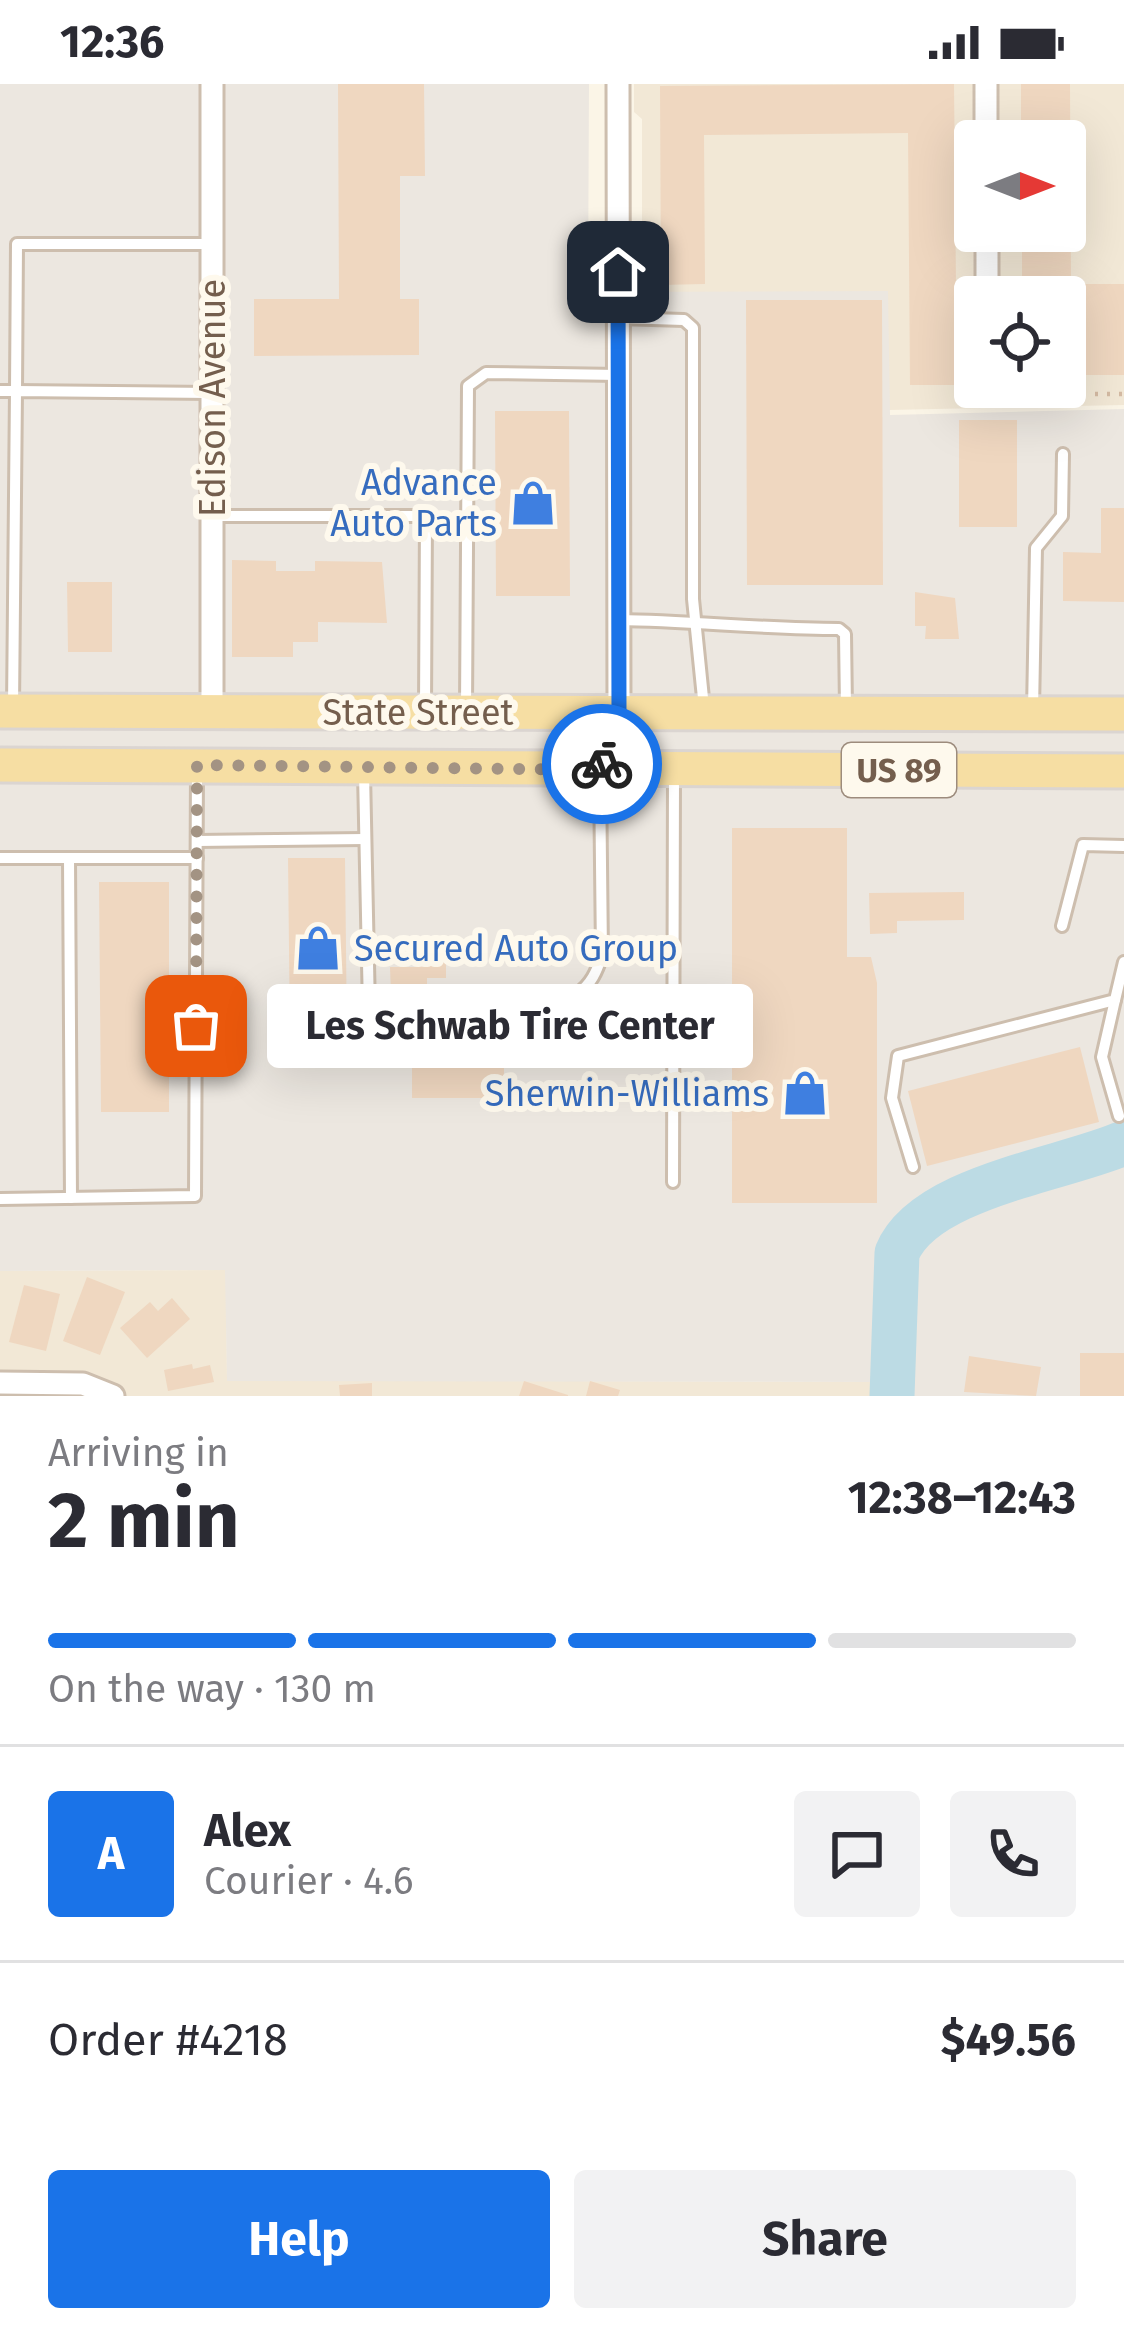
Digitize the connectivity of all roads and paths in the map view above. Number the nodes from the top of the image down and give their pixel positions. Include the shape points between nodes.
1 (212, 84) edge
2 (618, 84) edge
3 (986, 84) edge
4 (986, 120) edge
5 (212, 244) junction
6 (619, 318) junction
7 (620, 375) junction
8 (0, 391) edge
9 (16, 391) junction
10 (212, 393) junction
11 (1086, 394) edge
12 (1124, 394) edge
13 (1063, 454) dead end
14 (212, 516) junction
15 (619, 620) junction
16 (697, 621) junction
17 (7, 711) edge
18 (619, 711) junction
19 (704, 712) junction
20 (212, 713) junction
21 (425, 713) junction
22 (466, 713) junction
23 (846, 713) junction
24 (1124, 713) edge
25 (1033, 714) junction
26 (0, 765) edge
27 (197, 765) junction
28 (364, 765) junction
29 (600, 770) junction
30 (674, 770) junction
31 (1124, 771) edge
32 (365, 839) junction
33 (196, 841) junction
34 (1124, 846) edge
35 (0, 858) edge
36 (69, 858) junction
37 (196, 858) junction
38 (1062, 926) dead end
39 (1124, 962) edge
40 (1115, 1000) junction
41 (1119, 1116) dead end
42 (913, 1167) dead end
43 (673, 1182) dead end
44 (71, 1198) junction
45 (0, 1199) edge
46 (0, 1383) edge
47 (113, 1396) edge

1 - 5 street, Edison Avenue
2 - 6 street
3 - 4 street
5 - 9 lane via 16,244
5 - 10 street, Edison Avenue
6 - 7 street
6 - 16 lane via 684,320 693,328
7 - 15 street
7 - 22 lane via 485,373 468,386
8 - 9 lane
9 - 10 lane
9 - 17 lane
10 - 14 street, Edison Avenue
11 - 12 path
13 - 25 lane via 1062,516 1036,548
14 - 20 street, Edison Avenue
14 - 21 lane via 426,516
15 - 16 lane
15 - 18 street
16 - 19 lane
16 - 23 lane via 839,628
17 - 20 main road, State Street / US 89
18 - 19 main road, State Street / US 89
18 - 22 main road, State Street / US 89
18 - 29 street
19 - 23 main road, State Street / US 89
20 - 21 main road, State Street / US 89
21 - 22 main road, State Street / US 89
23 - 25 main road, State Street / US 89
24 - 25 main road, State Street / US 89
26 - 27 main road, State Street / US 89
27 - 28 main road, State Street / US 89
27 - 33 lane
28 - 29 main road, State Street / US 89
28 - 32 lane
29 - 30 main road, State Street / US 89
29 - 32 lane via 602,955 577,994 540,1007 369,1010
30 - 31 main road, State Street / US 89
30 - 43 lane
32 - 33 lane
33 - 37 lane
34 - 38 lane via 1083,845
35 - 36 lane
36 - 37 lane
36 - 44 lane
37 - 44 lane via 195,1196
39 - 40 lane
40 - 41 lane via 1102,1058
40 - 42 lane via 898,1055 892,1098
44 - 45 lane
46 - 47 street via 83,1384

